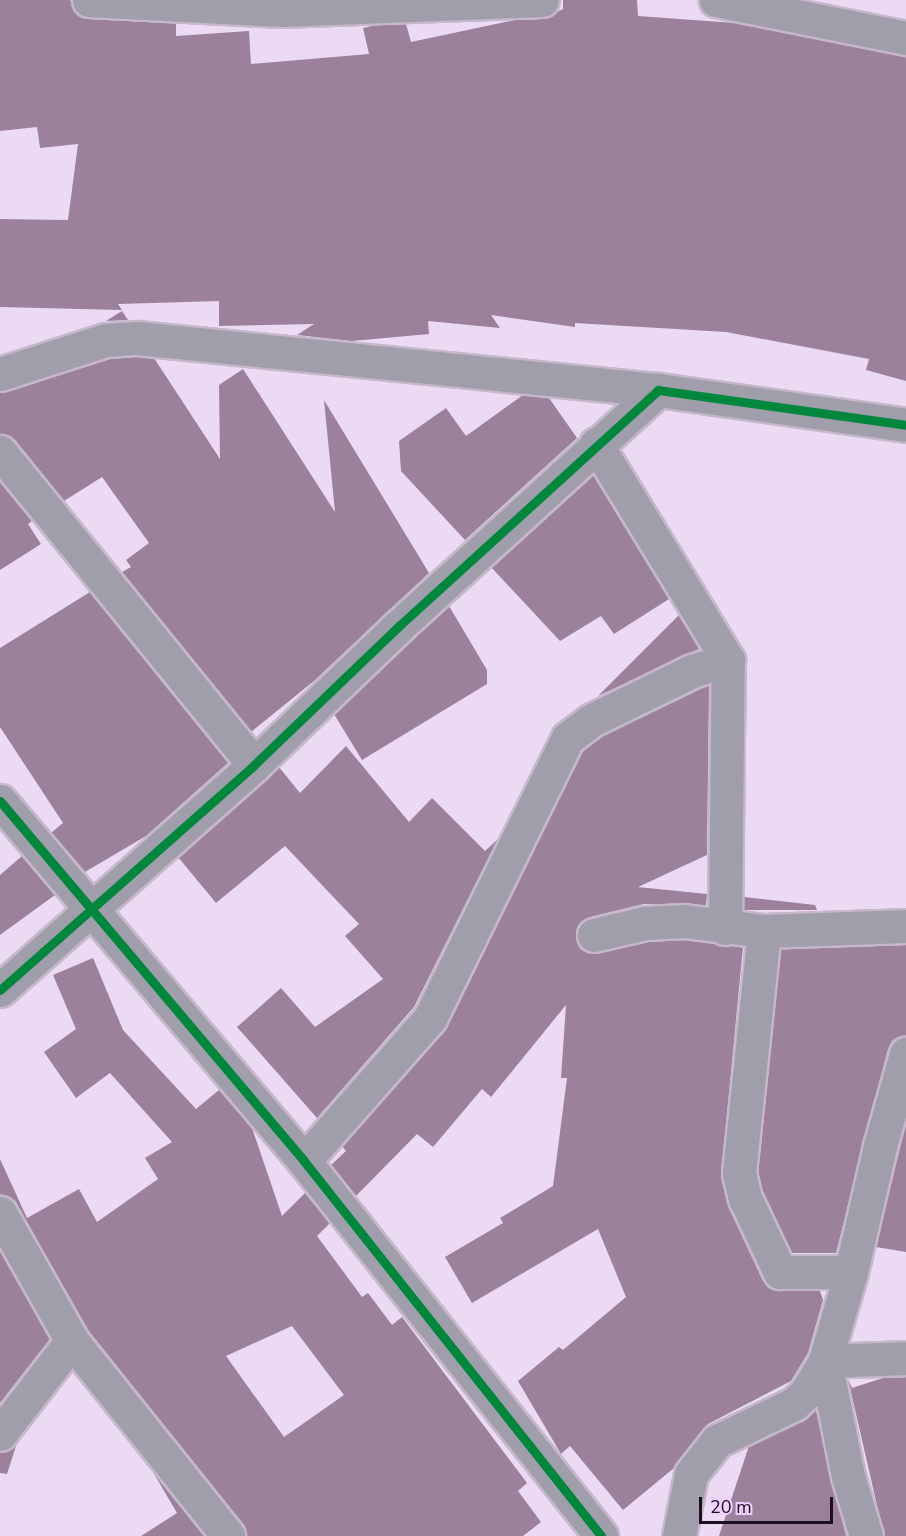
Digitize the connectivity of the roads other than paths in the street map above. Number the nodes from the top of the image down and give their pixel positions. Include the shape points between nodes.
1 (89, 0) edge
2 (542, 0) edge
3 (716, 0) edge
4 (281, 5) edge
5 (906, 38) edge
6 (0, 374) edge
7 (658, 390) junction
8 (906, 425) edge
9 (596, 444) junction
10 (0, 452) edge
11 (728, 660) junction
12 (254, 765) junction
13 (0, 801) edge
14 (92, 908) junction
15 (906, 926) edge
16 (725, 928) junction
17 (764, 932) junction
18 (594, 935) dead end
19 (0, 990) edge
20 (906, 1054) edge
21 (304, 1161) junction
22 (0, 1213) edge
23 (851, 1272) junction
24 (72, 1341) junction
25 (906, 1358) edge
26 (825, 1361) junction
27 (0, 1434) edge
28 (228, 1536) edge
29 (601, 1536) edge
30 (679, 1536) edge
31 (866, 1536) edge

1 - 4 street
2 - 4 street
3 - 5 street
6 - 7 street via 106,340 137,338
7 - 8 street
7 - 9 street
9 - 11 street
9 - 12 street
10 - 12 street
11 - 16 street
11 - 21 street via 692,671 592,720 568,738 430,1018
12 - 14 street
13 - 14 street
14 - 19 street
14 - 21 street
15 - 17 street
16 - 17 street
16 - 18 street via 684,921 645,923
17 - 23 street via 741,1181 780,1272
20 - 23 street
21 - 29 street
22 - 24 street
23 - 26 street
24 - 27 street
24 - 28 street
25 - 26 street
26 - 30 street via 806,1393 794,1404 717,1441 691,1474
26 - 31 street via 848,1476

